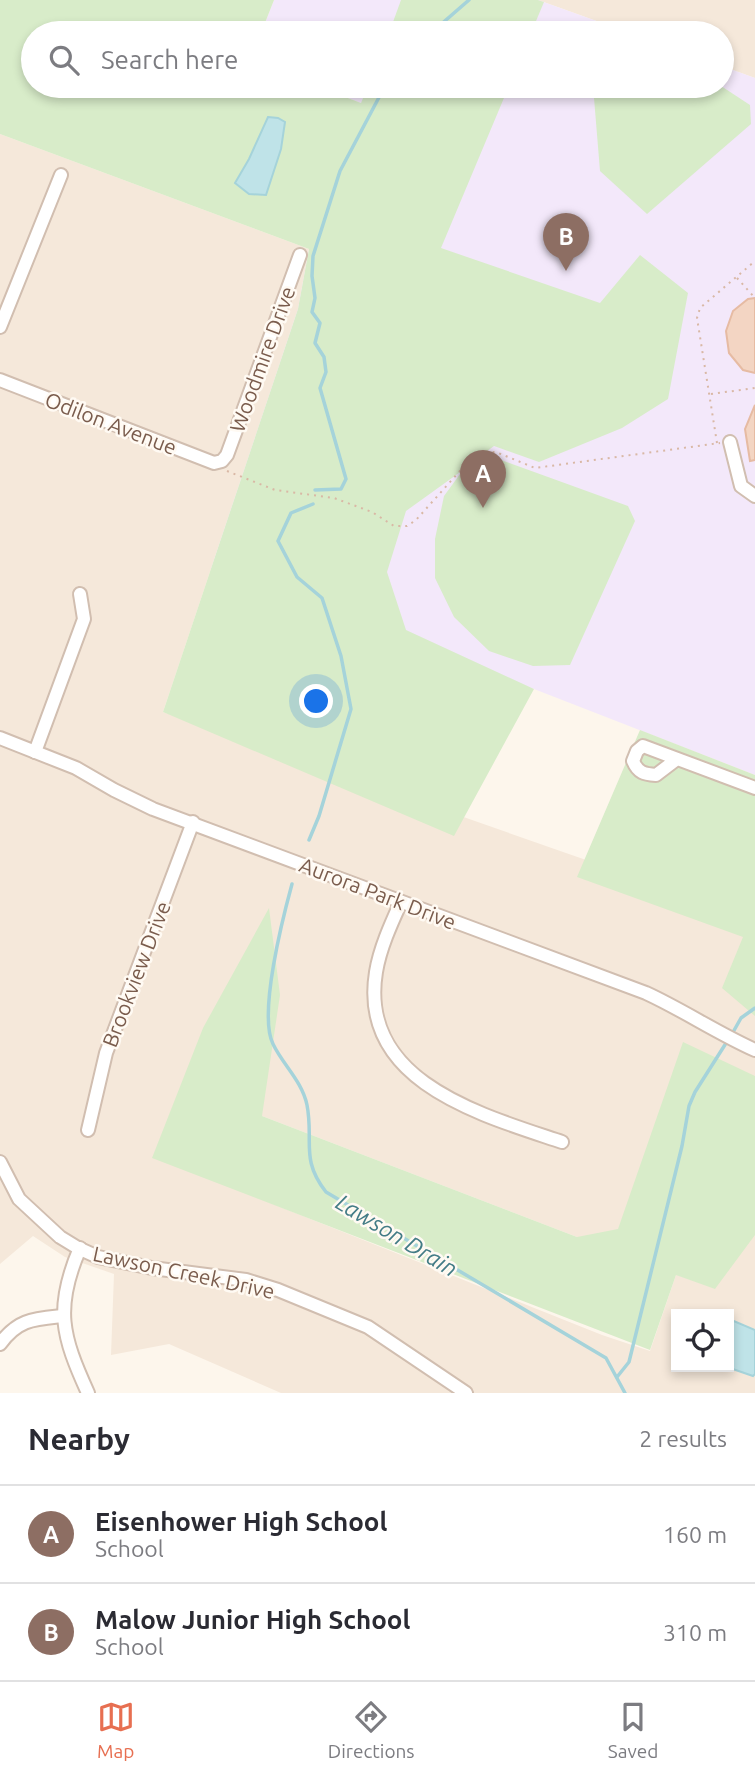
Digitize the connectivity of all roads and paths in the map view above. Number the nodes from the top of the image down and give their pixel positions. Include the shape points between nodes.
1 (61, 175) dead end
2 (300, 255) dead end
3 (755, 261) edge
4 (737, 276) junction
5 (755, 298) edge
6 (0, 327) edge
7 (0, 380) edge
8 (755, 388) edge
9 (709, 394) junction
10 (730, 442) dead end
11 (218, 462) junction
12 (755, 496) edge
13 (80, 594) dead end
14 (0, 738) edge
15 (35, 752) junction
16 (677, 759) dead end
17 (755, 788) edge
18 (193, 822) junction
19 (401, 902) junction
20 (755, 1050) edge
21 (88, 1130) dead end
22 (562, 1142) dead end
23 (0, 1163) edge
24 (80, 1248) junction
25 (63, 1316) junction
26 (0, 1344) edge
27 (88, 1393) edge
28 (467, 1393) edge

1 - 6 street
2 - 11 street, Woodmire Drive via 227,455
3 - 4 path
4 - 5 path
4 - 9 path via 700,308 697,318
7 - 11 street, Odilon Avenue
8 - 9 path
9 - 11 path via 718,444 535,468 496,452 476,453 416,520 401,527 334,498 275,490 225,470
10 - 12 street via 741,485
13 - 15 street via 84,619
14 - 15 street, Aurora Park Drive
15 - 18 street, Aurora Park Drive via 76,768 136,801
16 - 17 street
18 - 19 street, Aurora Park Drive
18 - 21 street, Brookview Drive via 106,1053
19 - 20 street, Aurora Park Drive via 646,993
19 - 22 street via 376,972 376,1010 386,1041 411,1072 436,1092
23 - 24 street, Lawson Creek Drive via 19,1199 60,1237
24 - 25 street via 69,1272
24 - 28 street, Lawson Creek Drive via 98,1257 246,1280 278,1290 368,1326
25 - 26 street via 26,1321 10,1330
25 - 27 street via 65,1337

